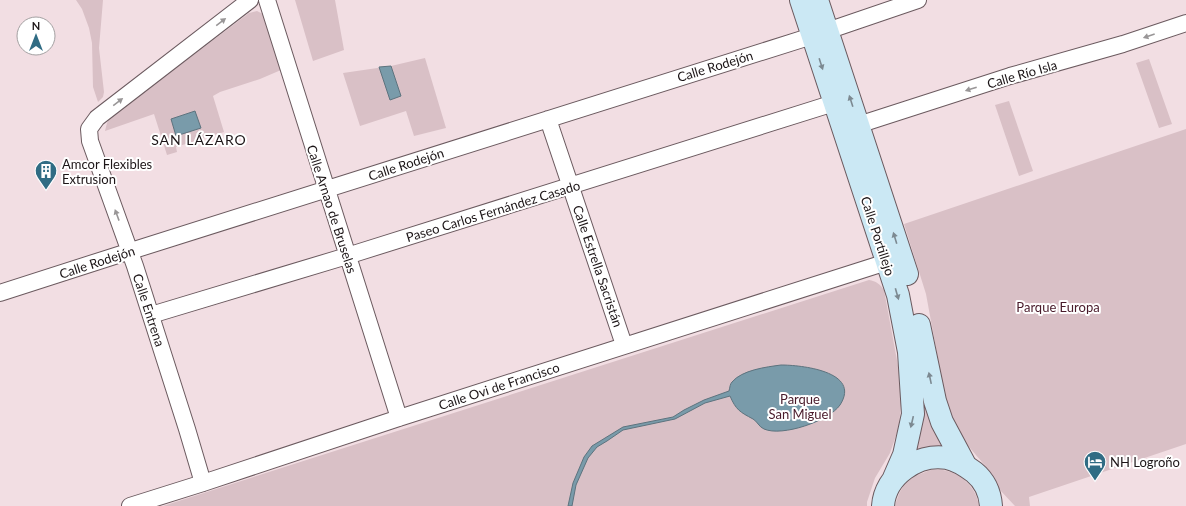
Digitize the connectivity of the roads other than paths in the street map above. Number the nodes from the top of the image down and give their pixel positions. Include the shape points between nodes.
1 (250, 0) edge
2 (267, 0) edge
3 (801, 0) edge
4 (817, 0) edge
5 (918, 0) edge
6 (1186, 23) edge
7 (820, 33) junction
8 (834, 103) junction
9 (548, 119) junction
10 (858, 125) junction
11 (571, 187) junction
12 (326, 189) junction
13 (129, 251) junction
14 (347, 256) junction
15 (877, 265) junction
16 (0, 293) edge
17 (151, 315) junction
18 (624, 345) junction
19 (399, 418) junction
20 (965, 465) junction
21 (894, 478) junction
22 (203, 483) junction
23 (994, 502) edge
24 (130, 506) edge
25 (883, 506) edge

13 -> 1 street, Calle Entrena via 90,141 89,129 97,118
2 - 12 street, Calle Arnao de Bruselas
3 - 7 main road, Calle Portillejo
4 - 7 main road, Calle Portillejo
5 - 7 street, Calle Rodejón
6 -> 10 street, Calle Río Isla
7 -> 8 main road, Calle Portillejo
7 - 9 street, Calle Rodejón
10 -> 7 main road, Calle Portillejo
8 - 11 street, Paseo Carlos Fernández Casado
8 - 15 main road, Calle Portillejo
9 - 11 street, Calle Estrella Sacristán
9 - 12 street, Calle Rodejón
20 -> 10 main road, Calle Portillejo via 942,422 935,401 911,290
11 - 14 street, Paseo Carlos Fernández Casado
11 - 18 street, Calle Estrella Sacristán
12 - 13 street, Calle Rodejón
12 - 14 street, Calle Arnao de Bruselas
13 - 16 street, Calle Rodejón
13 - 17 street, Calle Entrena
14 - 17 street, Paseo Carlos Fernández Casado
14 - 19 street, Calle Arnao de Bruselas
15 - 18 street, Calle Ovi de Francisco
15 -> 21 main road, Calle Portillejo via 898,295 909,352 913,414 904,455
17 - 22 street, Calle Entrena
18 - 19 street, Calle Ovi de Francisco
19 - 22 street, Calle Ovi de Francisco
20 - 21 main road via 947,458 926,459 913,463
20 - 23 main road via 985,483
21 - 25 main road, Calle Portillejo
22 - 24 street, Calle Ovi de Francisco

